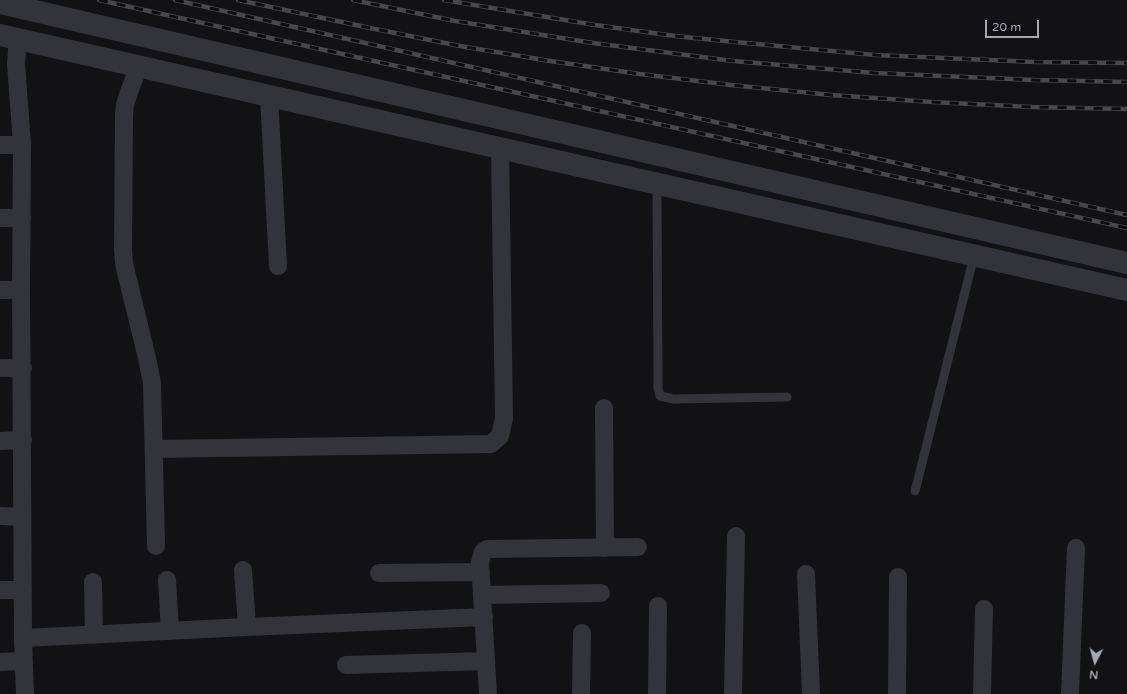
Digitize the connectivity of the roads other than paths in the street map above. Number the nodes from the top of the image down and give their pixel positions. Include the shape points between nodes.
1 (0, 4) edge
2 (9, 37) edge
3 (139, 66) junction
4 (324, 78) junction
5 (269, 96) junction
6 (317, 107) junction
7 (0, 145) edge
8 (22, 145) junction
9 (500, 148) junction
10 (680, 160) junction
11 (665, 186) junction
12 (0, 218) edge
13 (22, 218) junction
14 (974, 256) junction
15 (1127, 263) edge
16 (278, 266) dead end
17 (0, 290) edge
18 (22, 290) junction
19 (1127, 290) edge
20 (0, 368) edge
21 (22, 368) junction
22 (787, 396) dead end
23 (604, 408) dead end
24 (23, 440) junction
25 (0, 441) edge
26 (154, 449) junction
27 (915, 491) dead end
28 (0, 516) edge
29 (22, 517) junction
30 (736, 536) dead end
31 (156, 546) dead end
32 (638, 547) dead end
33 (605, 548) junction
34 (1076, 548) dead end
35 (243, 570) dead end
36 (379, 572) dead end
37 (481, 572) junction
38 (806, 574) dead end
39 (898, 577) dead end
40 (167, 580) dead end
41 (92, 582) dead end
42 (0, 590) edge
43 (23, 590) junction
44 (601, 593) dead end
45 (482, 595) junction
46 (658, 606) dead end
47 (984, 609) dead end
48 (484, 617) junction
49 (247, 627) junction
50 (170, 631) junction
51 (582, 633) dead end
52 (94, 635) junction
53 (23, 638) junction
54 (23, 661) junction
55 (486, 661) junction
56 (0, 662) edge
57 (346, 665) dead end
58 (25, 694) edge
59 (488, 694) edge
60 (581, 694) edge
61 (657, 694) edge
62 (733, 694) edge
63 (811, 694) edge
64 (897, 694) edge
65 (982, 694) edge
66 (1070, 694) edge

1 - 4 street
2 - 3 street
2 - 8 street via 16,63
3 - 5 street
3 - 26 street via 129,92 124,116 123,249 124,263 150,371
4 - 6 street
4 - 10 street
5 - 6 street
5 - 16 street
6 - 9 street
7 - 8 street
8 - 13 street
9 - 11 street
9 - 26 street via 504,418 500,436 491,444
10 - 11 street
10 - 15 street
11 - 14 street
11 - 22 lane via 658,388 660,396 673,399
12 - 13 street
13 - 18 street
14 - 19 street
14 - 27 lane
17 - 18 street
18 - 21 street
20 - 21 street
21 - 24 street
23 - 33 street
24 - 25 street
24 - 29 street
26 - 31 street
28 - 29 street
29 - 43 street
30 - 62 street
32 - 33 street
33 - 37 street via 487,549 481,556
34 - 66 street
35 - 49 street
36 - 37 street
37 - 45 street
38 - 63 street
39 - 64 street
40 - 50 street
41 - 52 street
42 - 43 street
43 - 53 street
44 - 45 street
45 - 48 street
46 - 61 street
47 - 65 street
48 - 49 street
48 - 55 street
49 - 50 street
50 - 52 street
51 - 60 street
52 - 53 street
53 - 54 street
54 - 56 street
54 - 58 street
55 - 57 street
55 - 59 street

